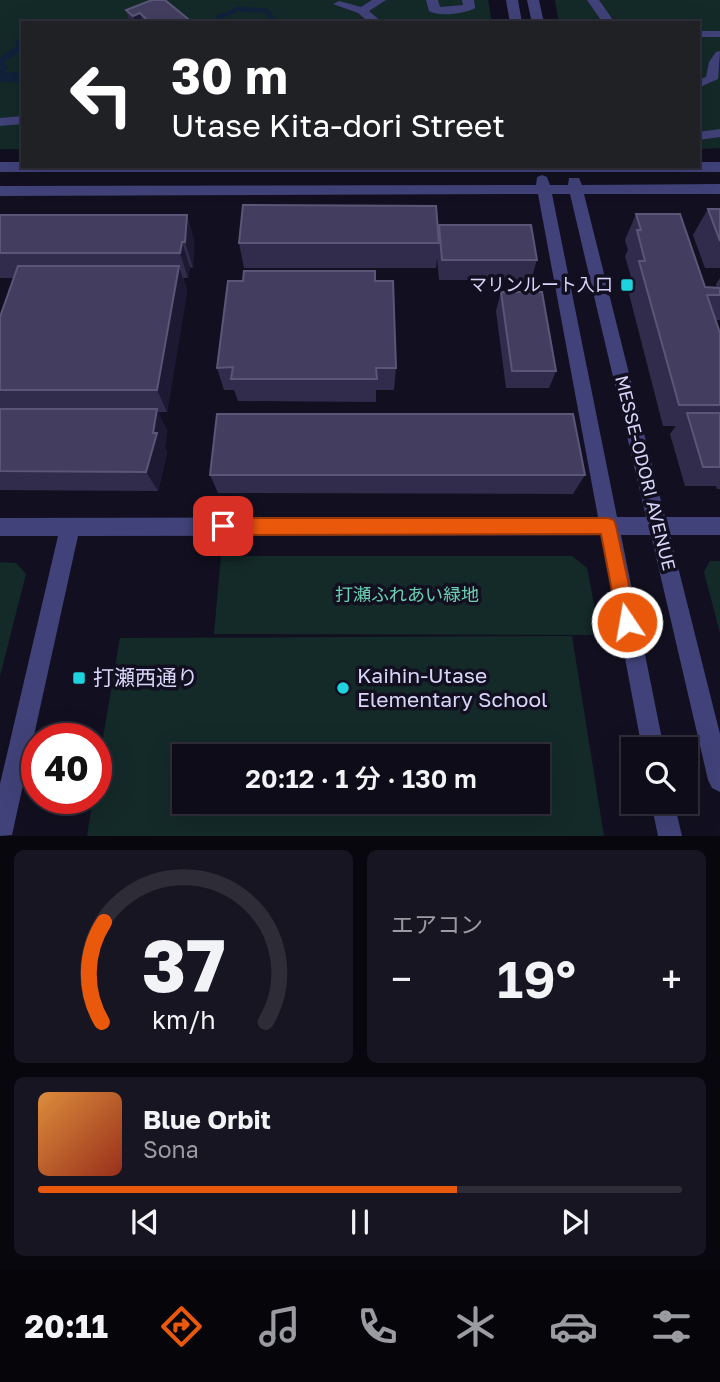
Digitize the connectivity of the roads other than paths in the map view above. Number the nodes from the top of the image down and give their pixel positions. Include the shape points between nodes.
1 (380, 0) edge
2 (432, 0) edge
3 (468, 0) edge
4 (512, 0) edge
5 (533, 0) edge
6 (593, 0) edge
7 (339, 4) dead end
8 (362, 11) junction
9 (374, 21) edge
10 (516, 21) edge
11 (538, 21) edge
12 (609, 21) edge
13 (700, 34) edge
14 (720, 34) edge
15 (720, 55) edge
16 (700, 83) edge
17 (21, 120) edge
18 (0, 122) edge
19 (720, 133) edge
20 (700, 136) edge
21 (0, 167) edge
22 (21, 167) edge
23 (700, 167) edge
24 (720, 167) edge
25 (539, 168) edge
26 (570, 168) edge
27 (576, 190) junction
28 (720, 190) edge
29 (0, 191) edge
30 (544, 191) junction
31 (608, 526) junction
32 (658, 526) junction
33 (720, 526) edge
34 (0, 527) edge
35 (70, 527) junction
36 (651, 737) edge
37 (720, 780) edge
38 (665, 814) edge
39 (0, 835) edge
40 (670, 836) edge

1 - 8 street
2 - 3 street via 435,11 469,8
4 - 10 street
5 - 11 street
6 - 12 street
7 - 8 street
8 - 9 street
13 - 14 street
15 - 16 street via 712,79
17 - 18 street
19 - 20 street
21 - 22 street
23 - 24 street
25 - 30 street
26 - 27 street, MESSE-ODORI AVENUE
27 - 28 street
27 - 30 street
27 - 32 street, MESSE-ODORI AVENUE
29 - 30 street
30 - 31 street
31 - 32 street
31 - 35 street
31 - 36 street
32 - 33 street
32 - 37 street, MESSE-ODORI AVENUE
34 - 35 street
35 - 39 street
38 - 40 street

